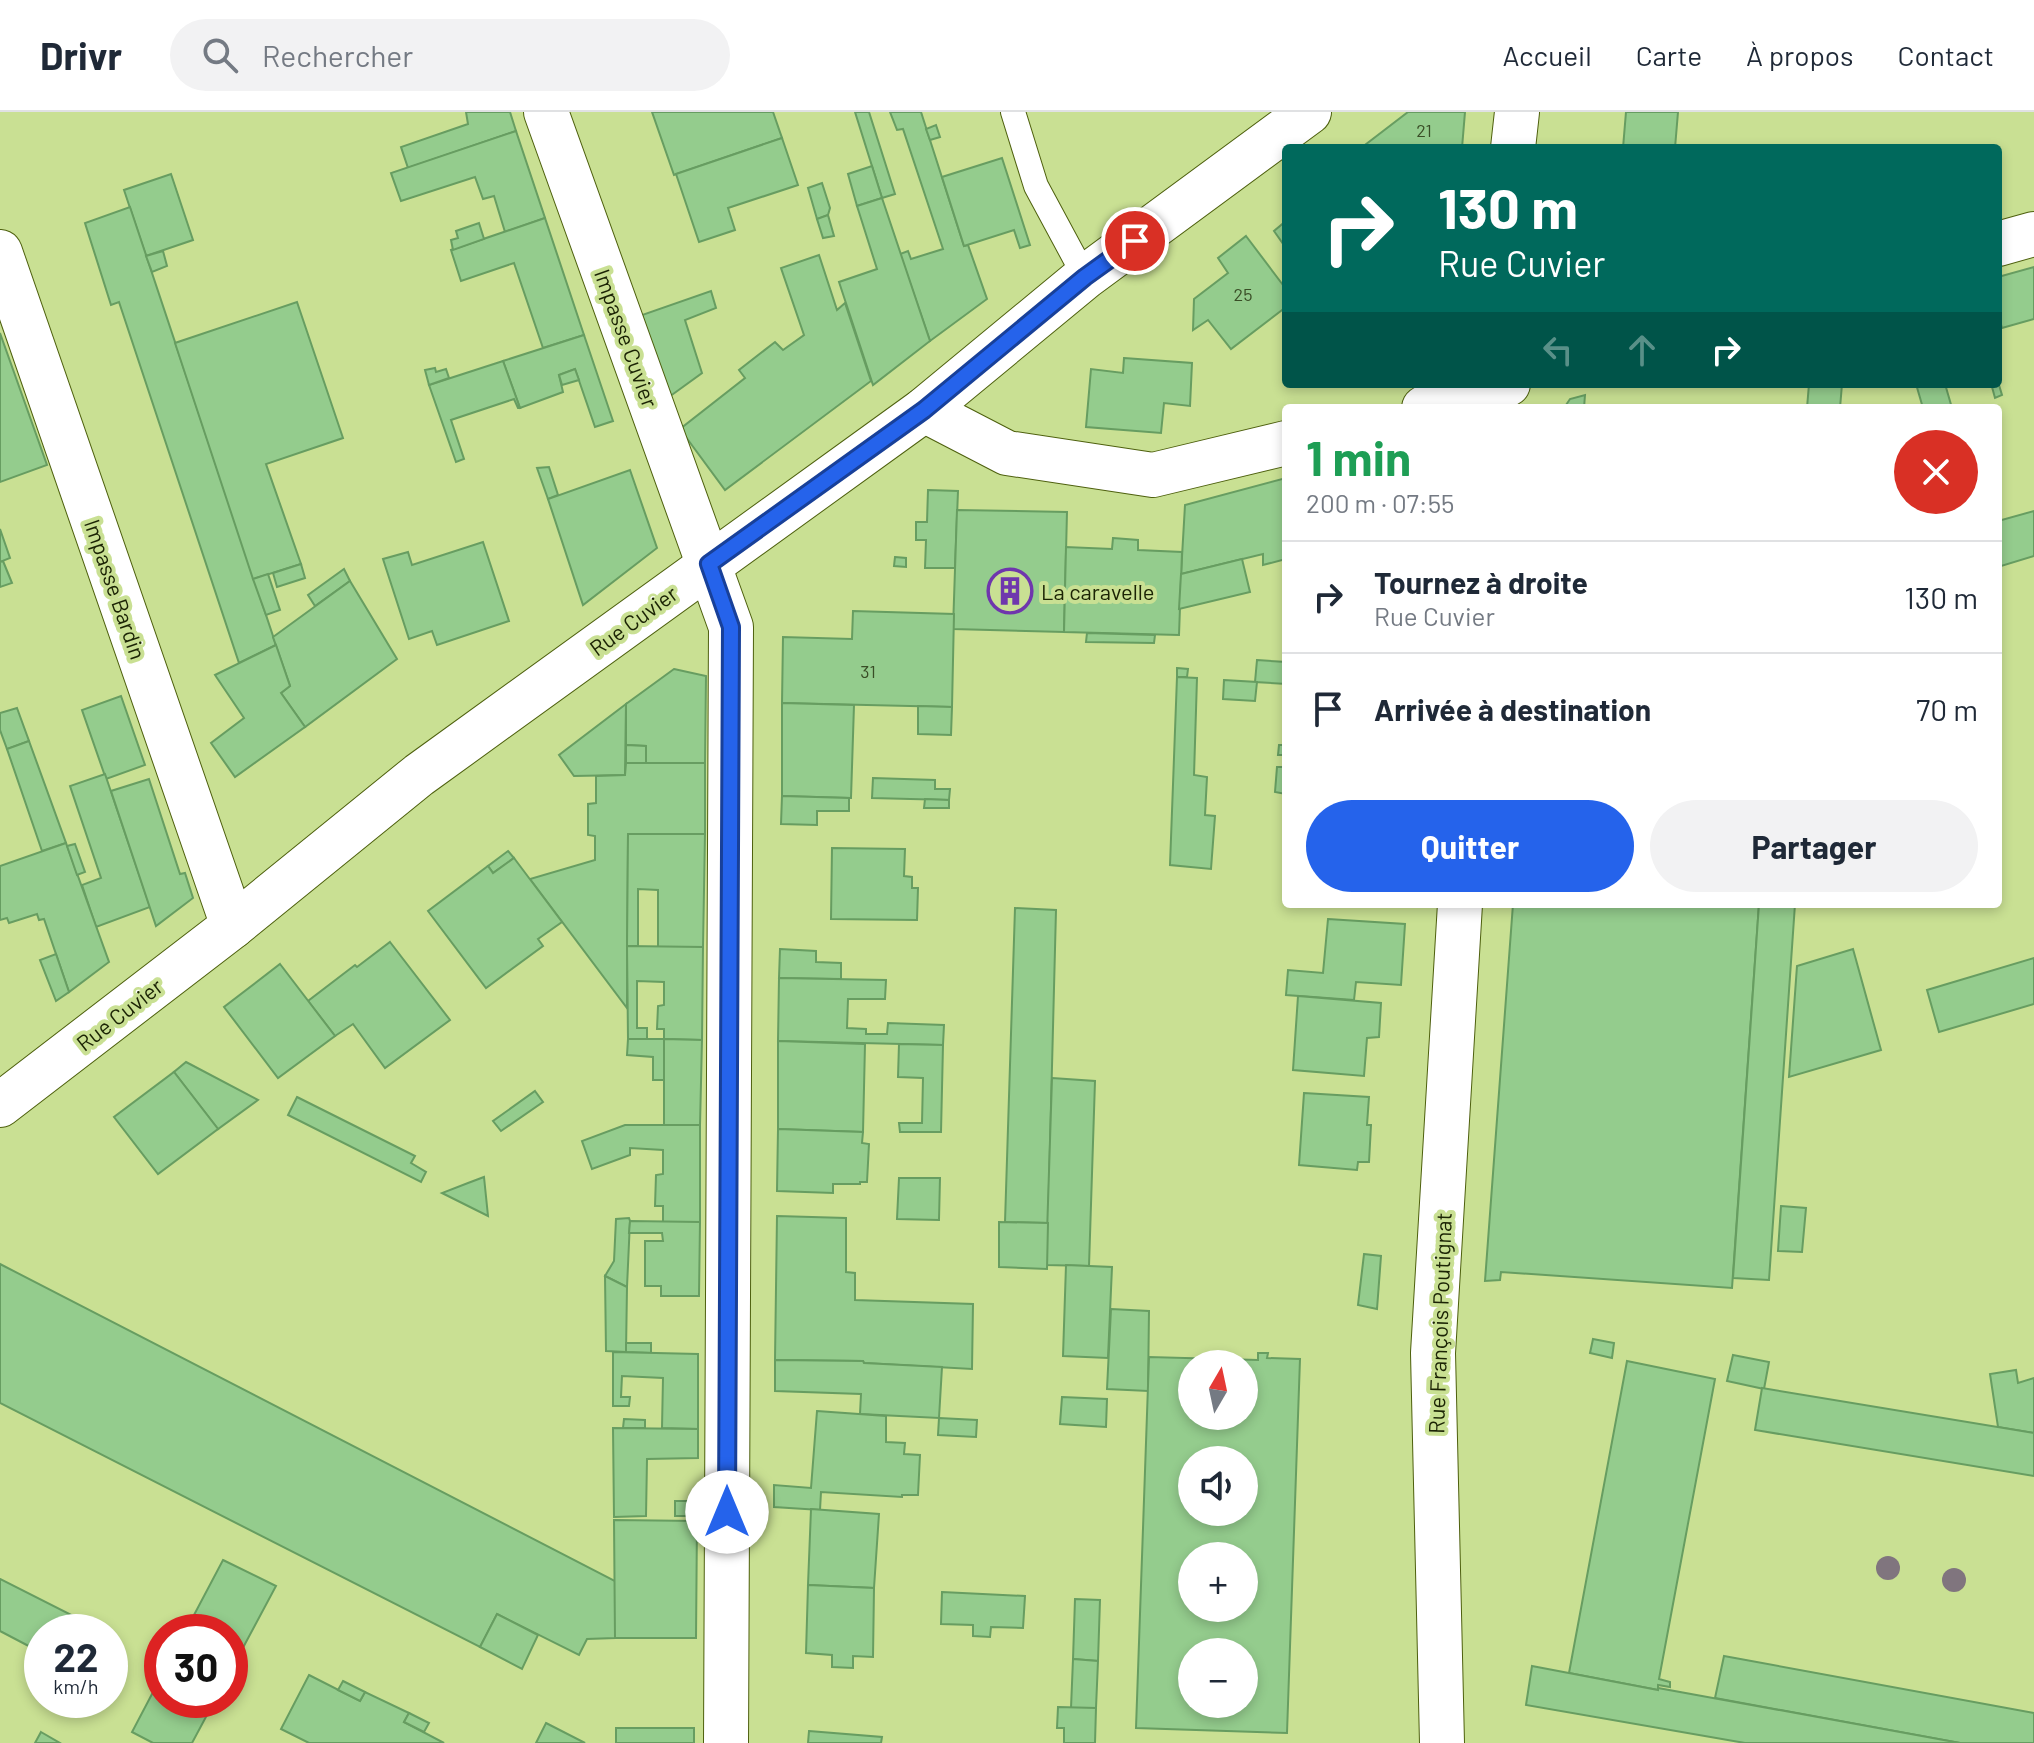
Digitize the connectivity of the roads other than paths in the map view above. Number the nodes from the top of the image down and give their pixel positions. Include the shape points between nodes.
1 (546, 112) edge
2 (1013, 112) edge
3 (1309, 112) edge
4 (1517, 112) edge
5 (1513, 144) edge
6 (2034, 234) edge
7 (2002, 243) edge
8 (0, 252) edge
9 (1085, 277) junction
10 (1496, 391) edge
11 (1441, 404) edge
12 (924, 410) junction
13 (1282, 444) edge
14 (709, 564) junction
15 (1460, 908) edge
16 (233, 926) junction
17 (0, 1105) edge
18 (726, 1743) edge
19 (1442, 1743) edge

1 - 14 street, Impasse Cuvier
2 - 9 lane via 1036,186
3 - 9 street, Rue Cuvier
4 - 5 street
6 - 7 street
8 - 16 street, Impasse Bardin
9 - 12 street, Rue Cuvier
10 - 11 street
12 - 13 street via 1007,453 1153,475
12 - 14 street, Rue Cuvier
14 - 16 street, Rue Cuvier via 419,775
14 - 18 street, Impasse Cuvier via 731,627
15 - 19 street, Rue François Poutignat via 1433,1353
16 - 17 street, Rue Cuvier

